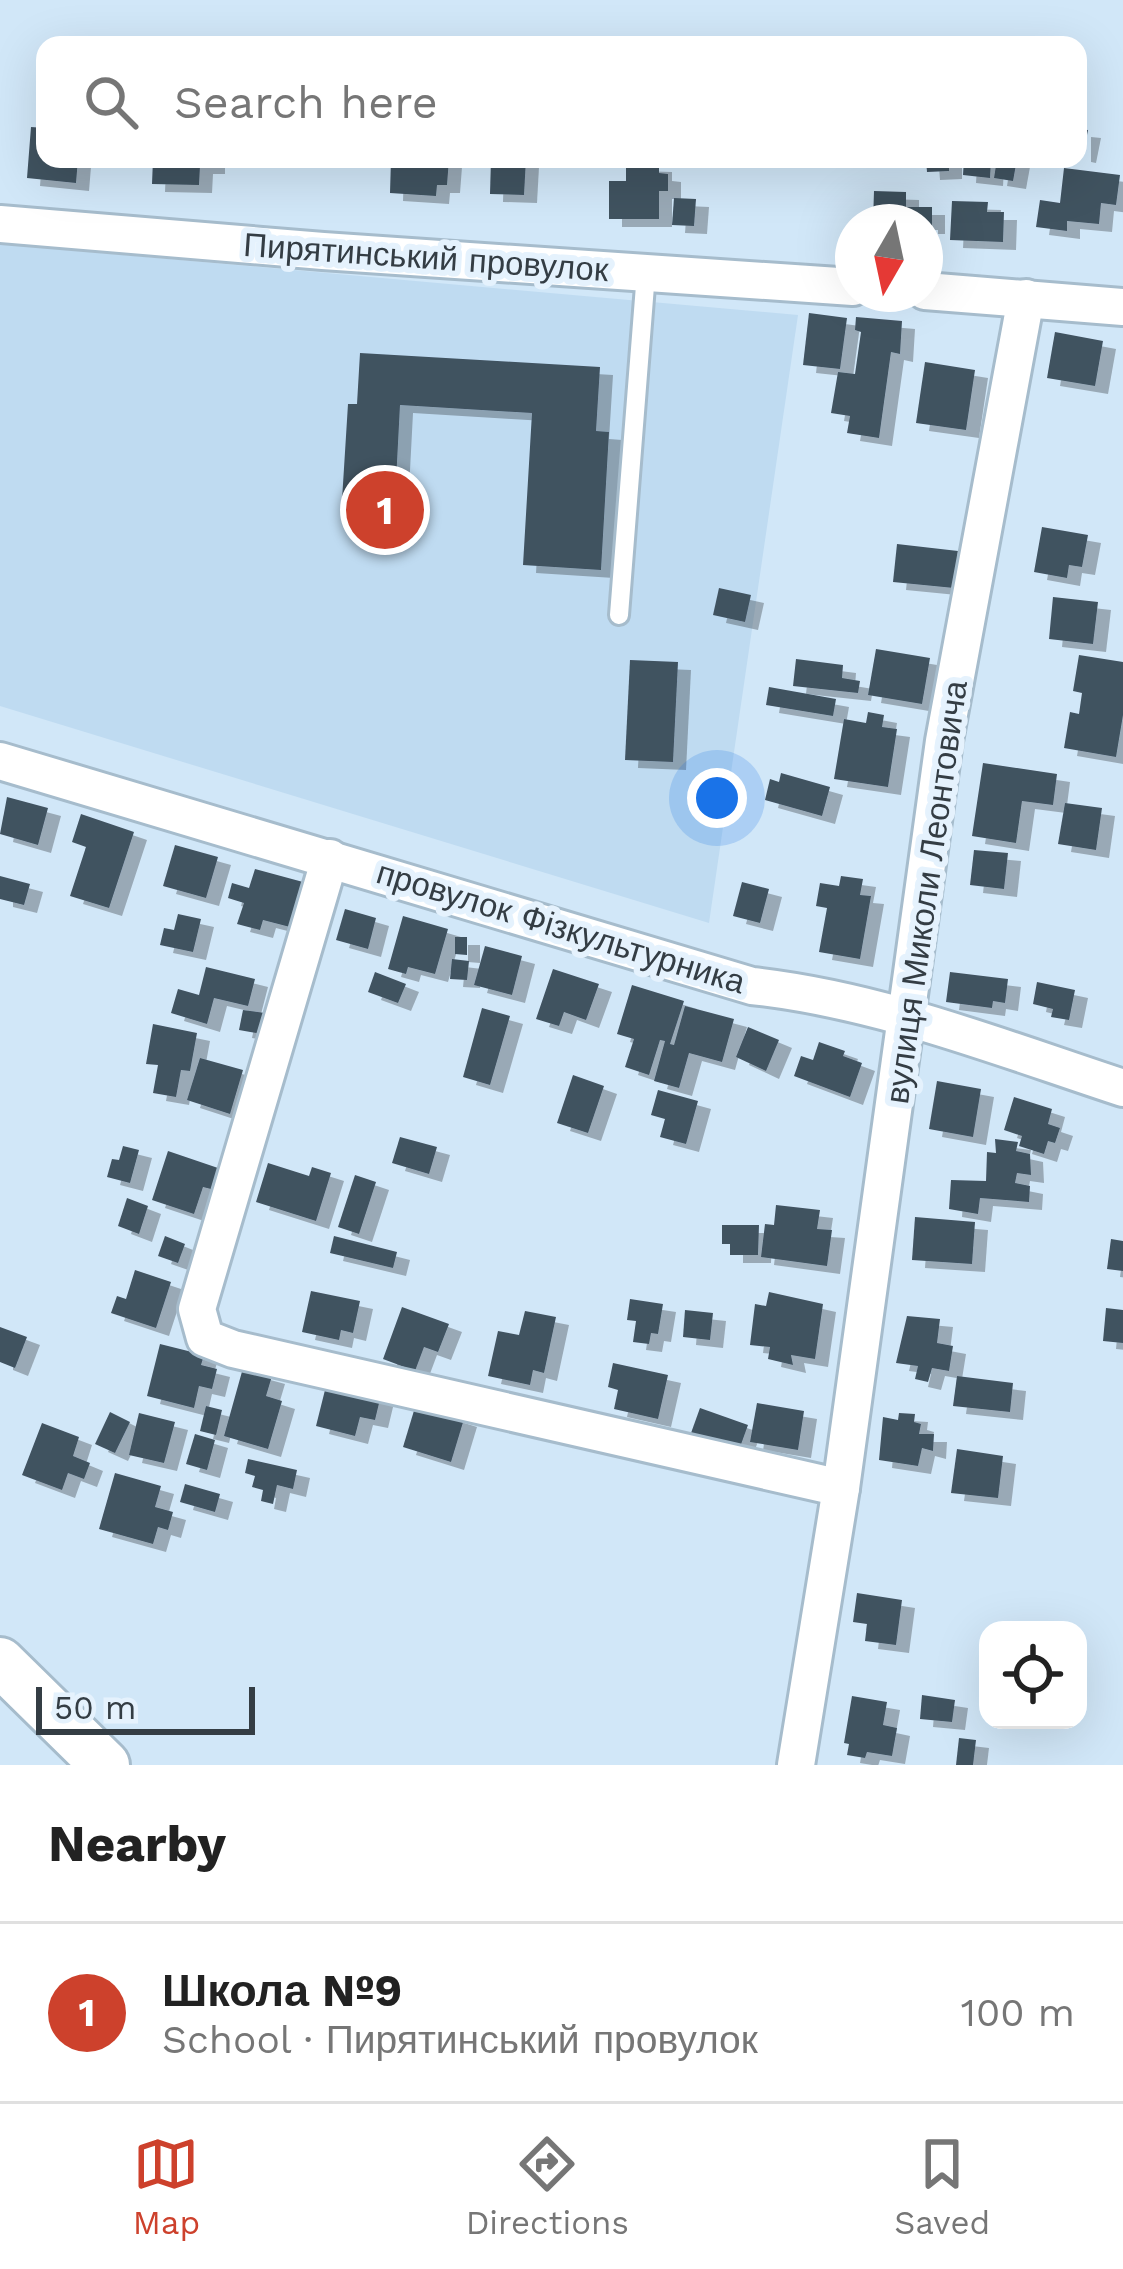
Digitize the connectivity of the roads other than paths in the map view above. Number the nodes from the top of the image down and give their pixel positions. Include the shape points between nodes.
1 (0, 224) edge
2 (646, 273) junction
3 (835, 285) edge
4 (943, 292) edge
5 (1026, 298) junction
6 (1123, 307) edge
7 (620, 615) dead end
8 (0, 761) edge
9 (330, 858) junction
10 (907, 1017) junction
11 (1123, 1088) edge
12 (841, 1488) junction
13 (0, 1662) edge
14 (105, 1765) edge
15 (796, 1765) edge

1 - 2 street, Пирятинський провулок
2 - 3 street, Пирятинський провулок
2 - 7 lane
4 - 5 street
5 - 6 street
5 - 10 street, вулиця Миколи Леонтовича via 944,741
8 - 9 street, провулок Фізкультурника
9 - 10 street, провулок Фізкультурника via 752,986
9 - 12 street via 197,1309 205,1338
10 - 11 street, провулок Фізкультурника
10 - 12 street, вулиця Миколи Леонтовича
12 - 15 street, вулиця Миколи Леонтовича
13 - 14 main road

